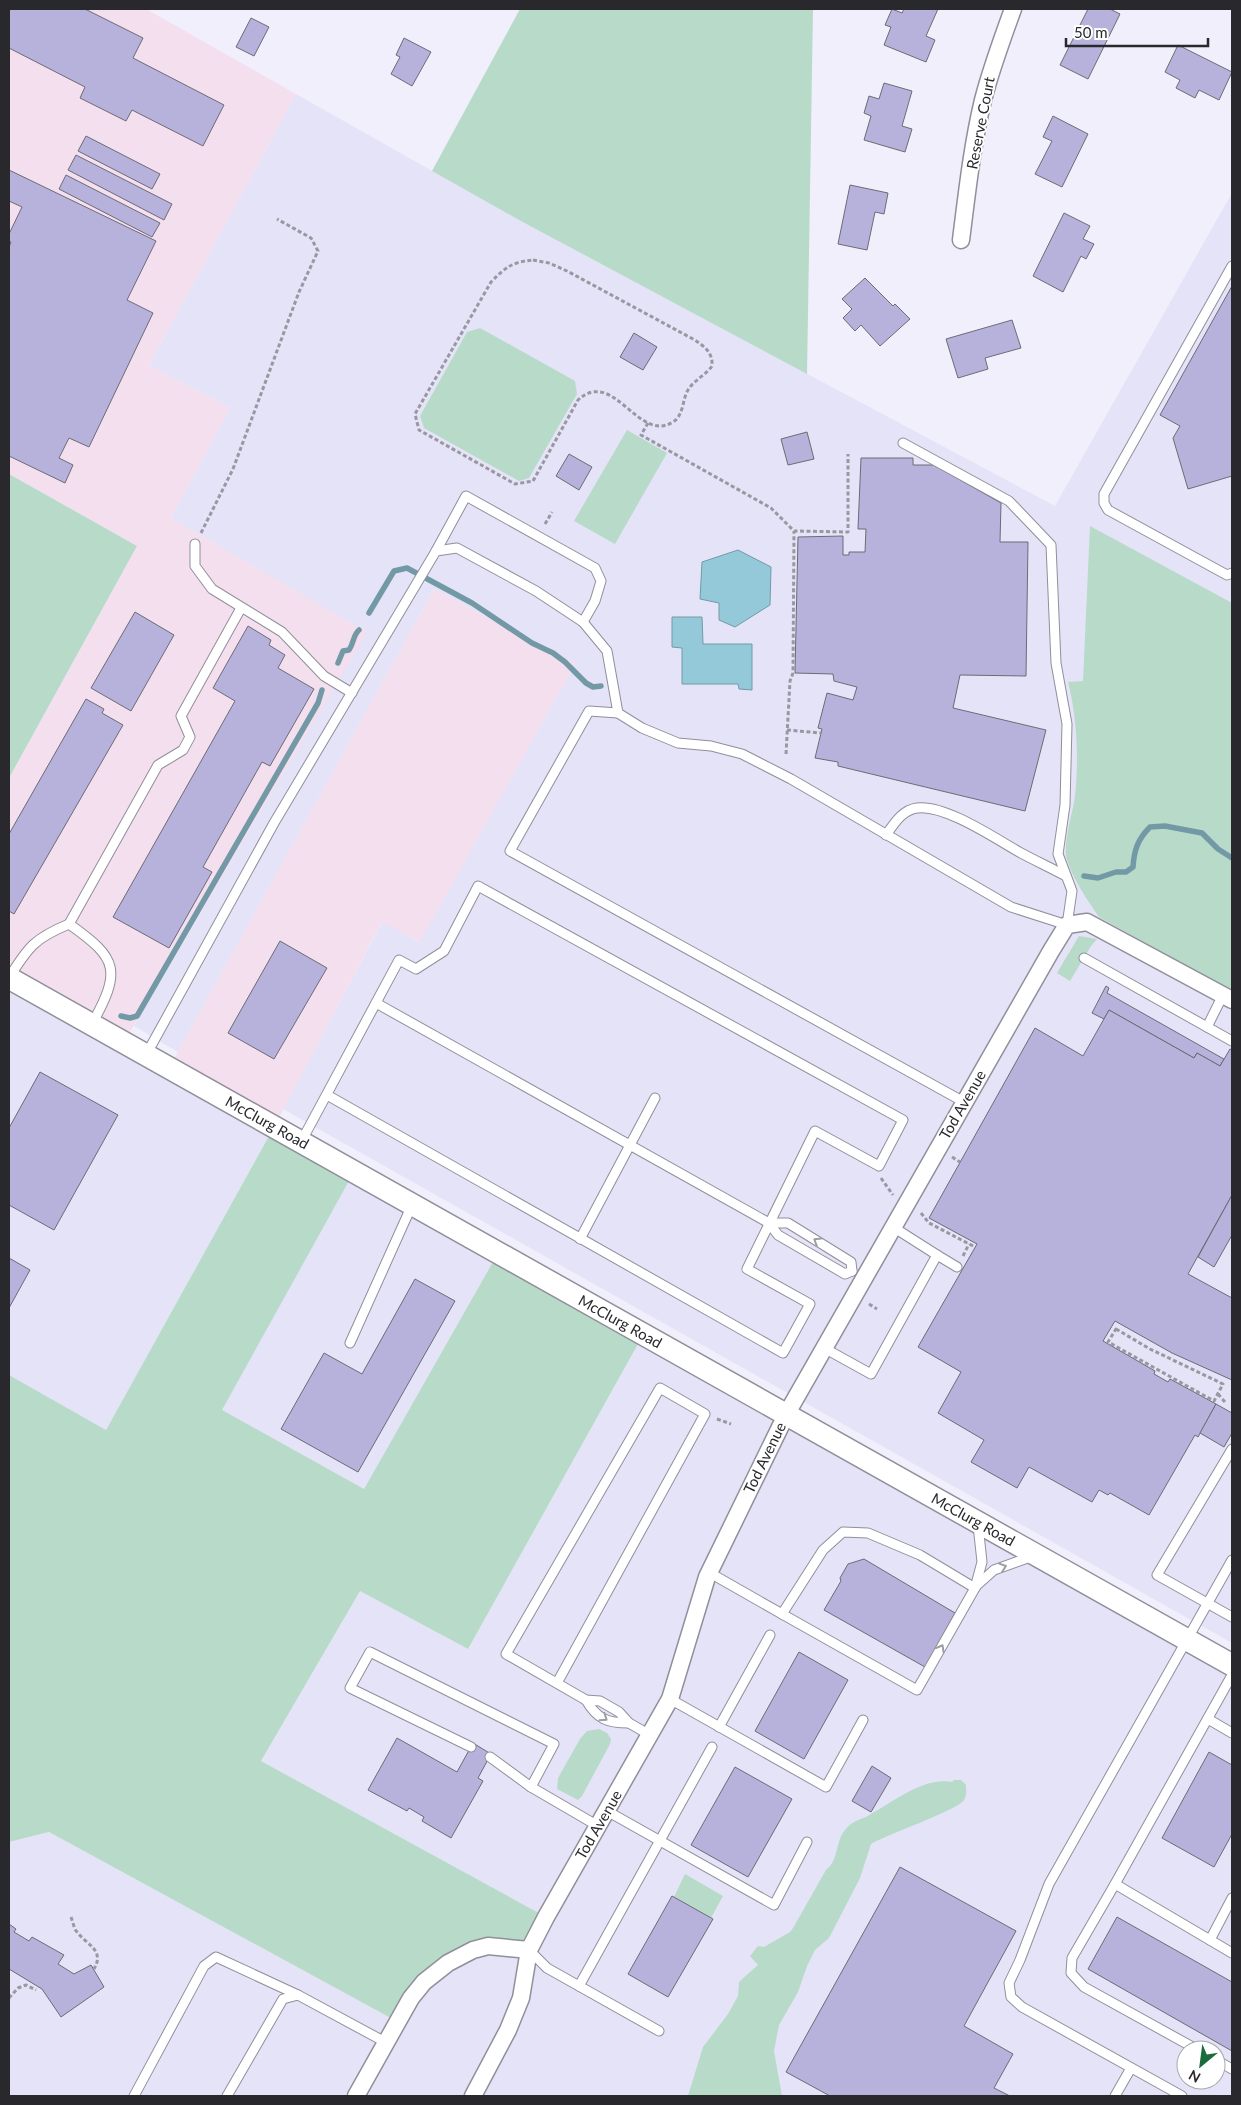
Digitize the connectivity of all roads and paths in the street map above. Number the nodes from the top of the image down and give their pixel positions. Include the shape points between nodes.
1 (1013, 9) edge
2 (277, 219) dead end
3 (961, 240) dead end
4 (1232, 266) edge
5 (648, 423) junction
6 (903, 443) dead end
7 (848, 454) dead end
8 (552, 512) dead end
9 (543, 527) dead end
10 (794, 531) junction
11 (195, 544) joint
12 (436, 551) junction
13 (1232, 573) edge
14 (241, 608) junction
15 (583, 622) junction
16 (352, 693) junction
17 (618, 713) junction
18 (787, 730) junction
19 (821, 733) dead end
20 (786, 754) dead end
21 (886, 835) junction
22 (1066, 876) junction
23 (69, 924) junction
24 (1068, 925) junction
25 (1084, 958) dead end
26 (9, 978) edge
27 (1228, 997) edge
28 (376, 1003) junction
29 (92, 1024) junction
30 (1206, 1027) junction
31 (1232, 1041) edge
32 (146, 1055) junction
33 (327, 1095) junction
34 (655, 1098) dead end
35 (964, 1102) junction
36 (301, 1142) junction
37 (629, 1146) junction
38 (412, 1205) junction
39 (769, 1223) junction
40 (929, 1223) dead end
41 (893, 1226) junction
42 (580, 1239) junction
43 (975, 1247) dead end
44 (937, 1255) junction
45 (957, 1267) dead end
46 (858, 1274) junction
47 (865, 1302) dead end
48 (877, 1309) dead end
49 (350, 1343) dead end
50 (824, 1348) junction
51 (1218, 1394) junction
52 (1225, 1402) dead end
53 (786, 1415) junction
54 (1232, 1449) edge
55 (978, 1522) junction
56 (1036, 1555) junction
57 (1232, 1560) edge
58 (710, 1573) junction
59 (975, 1588) junction
60 (1208, 1603) junction
61 (782, 1614) junction
62 (1232, 1617) edge
63 (770, 1635) dead end
64 (1187, 1639) junction
65 (1232, 1665) edge
66 (1232, 1675) edge
67 (556, 1683) junction
68 (670, 1699) junction
69 (586, 1700) junction
70 (1208, 1719) junction
71 (863, 1720) dead end
72 (629, 1723) junction
73 (719, 1727) junction
74 (1232, 1733) edge
75 (650, 1735) junction
76 (472, 1747) dead end
77 (712, 1747) dead end
78 (490, 1757) dead end
79 (531, 1787) junction
80 (607, 1811) junction
81 (598, 1826) junction
82 (660, 1841) junction
83 (807, 1842) dead end
84 (1116, 1884) junction
85 (1232, 1898) edge
86 (71, 1917) dead end
87 (1210, 1940) junction
88 (529, 1950) junction
89 (1232, 1954) edge
90 (94, 1969) dead end
91 (579, 1986) junction
92 (36, 1990) dead end
93 (298, 1995) junction
94 (9, 1998) edge
95 (659, 2031) dead end
96 (1180, 2040) edge
97 (386, 2043) junction
98 (1131, 2068) junction
99 (134, 2096) edge
100 (228, 2096) edge
101 (356, 2096) edge
102 (472, 2096) edge
103 (1116, 2096) edge
104 (1182, 2096) edge

1 - 3 street, Reserve Court via 983,100
2 - 11 path via 311,238 318,251 299,292 233,469
4 - 13 lane via 1104,494 1104,503 1108,510 1210,566 1227,575
5 - 5 path via 662,426 678,416 689,388 712,366 713,358 706,347 567,271 533,260 517,262 491,282 415,414 419,430 515,484 533,481 585,393 596,390 608,394
5 - 10 path via 641,435 771,508
6 - 22 lane via 1009,501 1051,545 1056,663 1067,724 1066,805 1058,854
7 - 10 path via 848,532
8 - 9 path
10 - 18 path via 793,673
11 - 14 lane via 195,566 212,589
12 - 15 lane via 457,548 536,591
12 - 15 lane via 466,496 595,568 601,581 595,601
12 - 16 lane
14 - 16 lane via 282,632 324,676
14 - 23 lane via 181,716 190,737 183,750 158,765
15 - 17 lane via 607,651
16 - 32 lane via 274,823
17 - 21 lane via 642,728 678,743 711,746 742,754
17 - 35 lane via 589,711 510,851
18 - 19 path
18 - 20 path
21 - 22 lane via 899,816 915,808 932,808 974,825
21 - 24 lane via 1011,906
22 - 24 lane via 1072,890
23 - 26 lane via 52,931 26,950
23 - 29 lane via 92,940 109,960 108,995
24 - 27 street via 1087,922
24 - 35 street, Tod Avenue
25 - 30 lane
26 - 29 street, McClurg Road
27 - 30 lane
28 - 33 lane
28 - 37 lane
28 - 39 lane via 399,960 416,969 444,951 478,886 903,1120 879,1166 815,1131
29 - 32 street, McClurg Road
30 - 31 lane
32 - 36 street, McClurg Road
33 - 36 lane
33 - 42 lane
34 - 37 lane
35 - 41 street, Tod Avenue
36 - 38 street, McClurg Road
37 - 39 lane
37 - 42 lane
38 - 49 lane
38 - 53 street, McClurg Road
39 - 42 lane via 747,1269 810,1304 782,1353
39 - 46 lane via 778,1236 845,1274
46 -> 39 lane via 851,1262 788,1223
40 - 43 path
41 - 44 lane
41 - 46 street, Tod Avenue
44 - 45 lane
44 - 50 lane via 871,1374
46 - 50 street, Tod Avenue
47 - 48 path
50 - 53 street, Tod Avenue
51 - 51 path via 1223,1384 1116,1329 1108,1342 1214,1402
51 - 52 path
53 - 55 street, McClurg Road
53 - 58 street, Tod Avenue
54 - 60 lane via 1157,1575
55 - 56 street, McClurg Road
55 - 59 lane via 982,1562
59 -> 56 lane via 994,1570
56 - 64 street, McClurg Road
57 - 60 lane
58 - 61 lane
58 - 68 street, Tod Avenue
59 - 61 lane via 920,1556 868,1533 843,1532 823,1550
61 -> 59 lane via 917,1690
60 - 62 lane
60 - 64 lane
63 - 73 lane
64 - 65 street, McClurg Road
64 - 98 lane via 1049,1884 1009,1983 1011,1997 1022,2008
66 - 70 lane
67 - 67 lane via 506,1654 660,1388 705,1414
67 - 69 lane
68 - 73 lane
68 - 75 street, Tod Avenue
69 - 72 lane via 600,1701 619,1712
69 -> 72 lane via 592,1710 610,1723
70 - 74 lane
70 - 84 lane
71 - 73 lane via 826,1787
72 - 75 lane
75 - 80 street, Tod Avenue
76 - 79 lane via 350,1688 370,1652 554,1744
77 - 82 lane
78 - 79 lane
79 - 81 lane
80 - 81 street, Tod Avenue
80 - 82 lane
81 - 88 street, Tod Avenue
82 - 83 lane via 774,1905
82 - 91 lane
84 - 87 lane
84 - 96 lane via 1072,1958 1071,1973 1084,1987
85 - 87 lane
86 - 90 path via 76,1932 94,1947 98,1955
87 - 89 lane
88 - 91 lane via 547,1968
88 - 97 street via 488,1946 448,1962 411,1998
88 - 102 street, Tod Avenue via 521,1998 508,2030
91 - 95 lane
92 - 94 path via 26,1985
93 - 97 lane
93 - 99 lane via 216,1957 204,1966
93 - 100 lane via 282,1999
97 - 101 street
98 - 103 lane
98 - 104 lane

